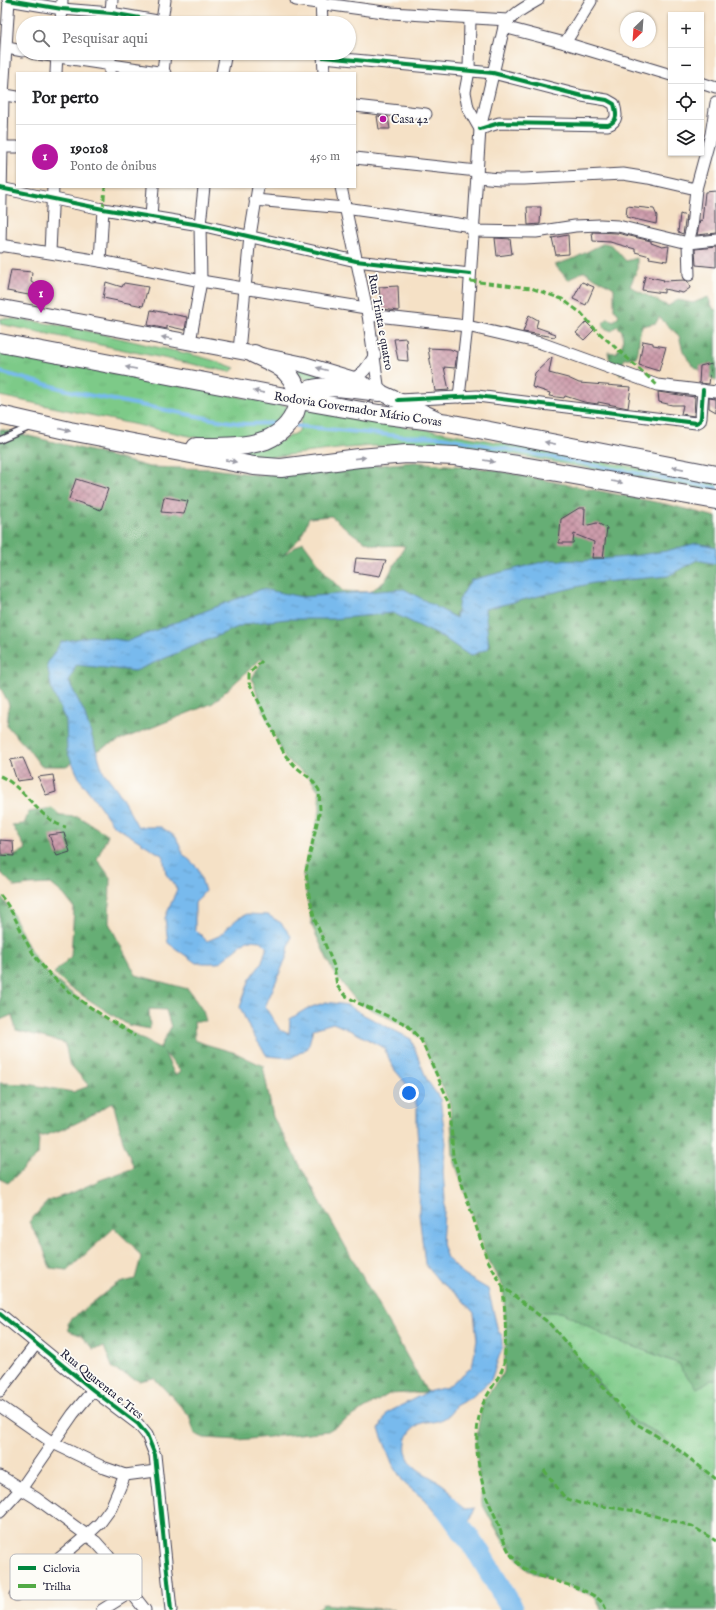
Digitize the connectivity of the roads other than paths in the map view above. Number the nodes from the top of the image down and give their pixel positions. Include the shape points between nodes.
1 (9, 0) edge
2 (112, 0) edge
3 (165, 0) edge
4 (296, 0) edge
5 (538, 0) edge
6 (591, 1) dead end
7 (322, 2) edge
8 (62, 4) edge
9 (61, 16) edge
10 (104, 16) edge
11 (111, 16) edge
12 (165, 16) edge
13 (322, 16) edge
14 (470, 18) junction
15 (506, 24) junction
16 (565, 43) junction
17 (4, 46) edge
18 (16, 49) edge
19 (356, 58) edge
20 (57, 60) edge
21 (76, 60) edge
22 (165, 60) edge
23 (225, 60) edge
24 (323, 60) edge
25 (110, 69) edge
26 (469, 70) junction
27 (56, 72) edge
28 (150, 72) edge
29 (164, 72) edge
30 (222, 72) edge
31 (324, 72) edge
32 (493, 73) junction
33 (668, 74) edge
34 (704, 84) edge
35 (716, 88) edge
36 (1, 94) edge
37 (16, 97) edge
38 (716, 103) edge
39 (356, 106) edge
40 (426, 114) dead end
41 (480, 128) junction
42 (1, 140) edge
43 (16, 148) edge
44 (356, 158) edge
45 (477, 174) junction
46 (1, 188) edge
47 (53, 188) edge
48 (153, 188) edge
49 (204, 188) edge
50 (258, 188) edge
51 (341, 188) edge
52 (696, 189) junction
53 (53, 200) junction
54 (255, 200) junction
55 (345, 208) junction
56 (103, 209) junction
57 (151, 218) junction
58 (200, 225) junction
59 (474, 231) junction
60 (250, 236) junction
61 (716, 240) edge
62 (688, 243) junction
63 (0, 245) edge
64 (50, 252) junction
65 (100, 261) junction
66 (356, 261) junction
67 (470, 274) junction
68 (689, 275) dead end
69 (201, 281) junction
70 (245, 289) junction
71 (0, 307) edge
72 (367, 312) junction
73 (467, 326) junction
74 (190, 342) junction
75 (0, 343) edge
76 (247, 352) junction
77 (375, 355) junction
78 (352, 379) junction
79 (703, 390) junction
80 (379, 392) junction
81 (716, 392) edge
82 (459, 397) junction
83 (297, 400) junction
84 (398, 400) junction
85 (0, 415) edge
86 (38, 423) junction
87 (448, 423) junction
88 (0, 440) edge
89 (165, 448) junction
90 (716, 475) edge
91 (716, 500) edge
92 (0, 1314) edge
93 (36, 1344) junction
94 (92, 1390) junction
95 (0, 1391) edge
96 (0, 1406) edge
97 (53, 1443) junction
98 (156, 1471) junction
99 (125, 1475) junction
100 (0, 1476) edge
101 (21, 1489) junction
102 (0, 1512) edge
103 (86, 1536) junction
104 (64, 1554) edge
105 (107, 1554) edge
106 (118, 1600) edge
107 (137, 1600) edge
108 (102, 1610) edge
109 (145, 1610) edge
110 (171, 1610) edge

1 - 8 street
1 - 17 street
2 - 11 street
3 - 12 street
4 - 7 street
5 - 15 street via 514,14
6 - 16 street
7 - 13 street
7 - 14 street via 391,13
8 - 9 street
8 - 10 street
14 - 15 street
14 - 26 street
15 - 16 street
15 - 32 street
16 - 33 street
17 - 18 street
17 - 36 street
19 - 26 street
20 - 27 street
21 - 25 street
22 - 29 street
23 - 30 street
24 - 31 street
25 - 28 street
26 - 32 street
26 - 41 street via 466,100
32 - 41 street
32 - 41 street via 607,100 614,104 616,119 602,125 499,123
34 - 35 street
36 - 37 street
36 - 42 street
38 - 52 street via 711,134
39 - 40 street
41 - 45 street
42 - 43 street
42 - 46 street
44 - 45 street
45 - 52 street via 500,179 623,174
45 - 59 street
46 - 53 street
46 - 63 street
47 - 53 street
48 - 57 street
49 - 58 street
50 - 54 street
51 - 55 street, Rua Trinta e quatro
52 - 62 street
53 - 56 street
53 - 64 street
54 - 55 street
54 - 60 street
55 - 59 street via 464,225
55 - 66 street, Rua Trinta e quatro
56 - 57 street
56 - 65 street
57 - 58 street
58 - 60 street
58 - 69 street
59 - 62 street via 536,232 575,226 606,225 631,228
59 - 67 street
60 - 66 street
60 - 70 street
61 - 62 street
62 - 68 street
63 - 64 street
64 - 65 street
65 - 69 street
66 - 67 street
66 - 72 street, Rua Trinta e quatro
67 - 73 street
69 - 70 street
69 - 74 street
70 - 72 street
70 - 76 street
74 -> 71 main road
72 - 73 street
72 - 77 street, Rua Trinta e quatro
73 - 79 street via 541,343 657,385
73 - 82 street
74 - 76 main road
83 -> 75 highway, Rodovia Governador Mário Covas
78 -> 76 main road via 302,364
76 - 83 highway via 285,371 295,385
77 - 78 street via 365,371
77 - 80 street, Rua Trinta e quatro
78 - 80 main road
79 - 81 street
79 - 82 street via 701,417 696,423 477,396
80 - 83 highway via 319,388 304,392
80 - 84 main road
82 - 84 street
83 - 87 highway, Rodovia Governador Mário Covas
83 - 89 highway via 295,415 288,425 265,440 242,446
84 - 87 main road
85 - 86 highway
86 - 88 lane
86 -> 89 highway
90 -> 87 highway, Rodovia Governador Mário Covas
89 -> 91 highway via 254,466 281,468 407,454 454,456
92 - 93 street, Rua Quarenta e Tres
93 - 94 street, Rua Quarenta e Tres
93 - 95 street
94 - 97 street
94 - 98 street, Rua Quarenta e Tres via 138,1424 147,1435 156,1456
96 - 97 street
97 - 99 street
97 - 101 street
98 - 99 street
98 - 110 street, Rua Quarenta e Tres
99 - 103 street via 111,1508
100 - 101 street
101 - 102 street
101 - 103 street
103 - 104 street
103 - 105 street via 96,1542
106 - 108 street
107 - 109 street

